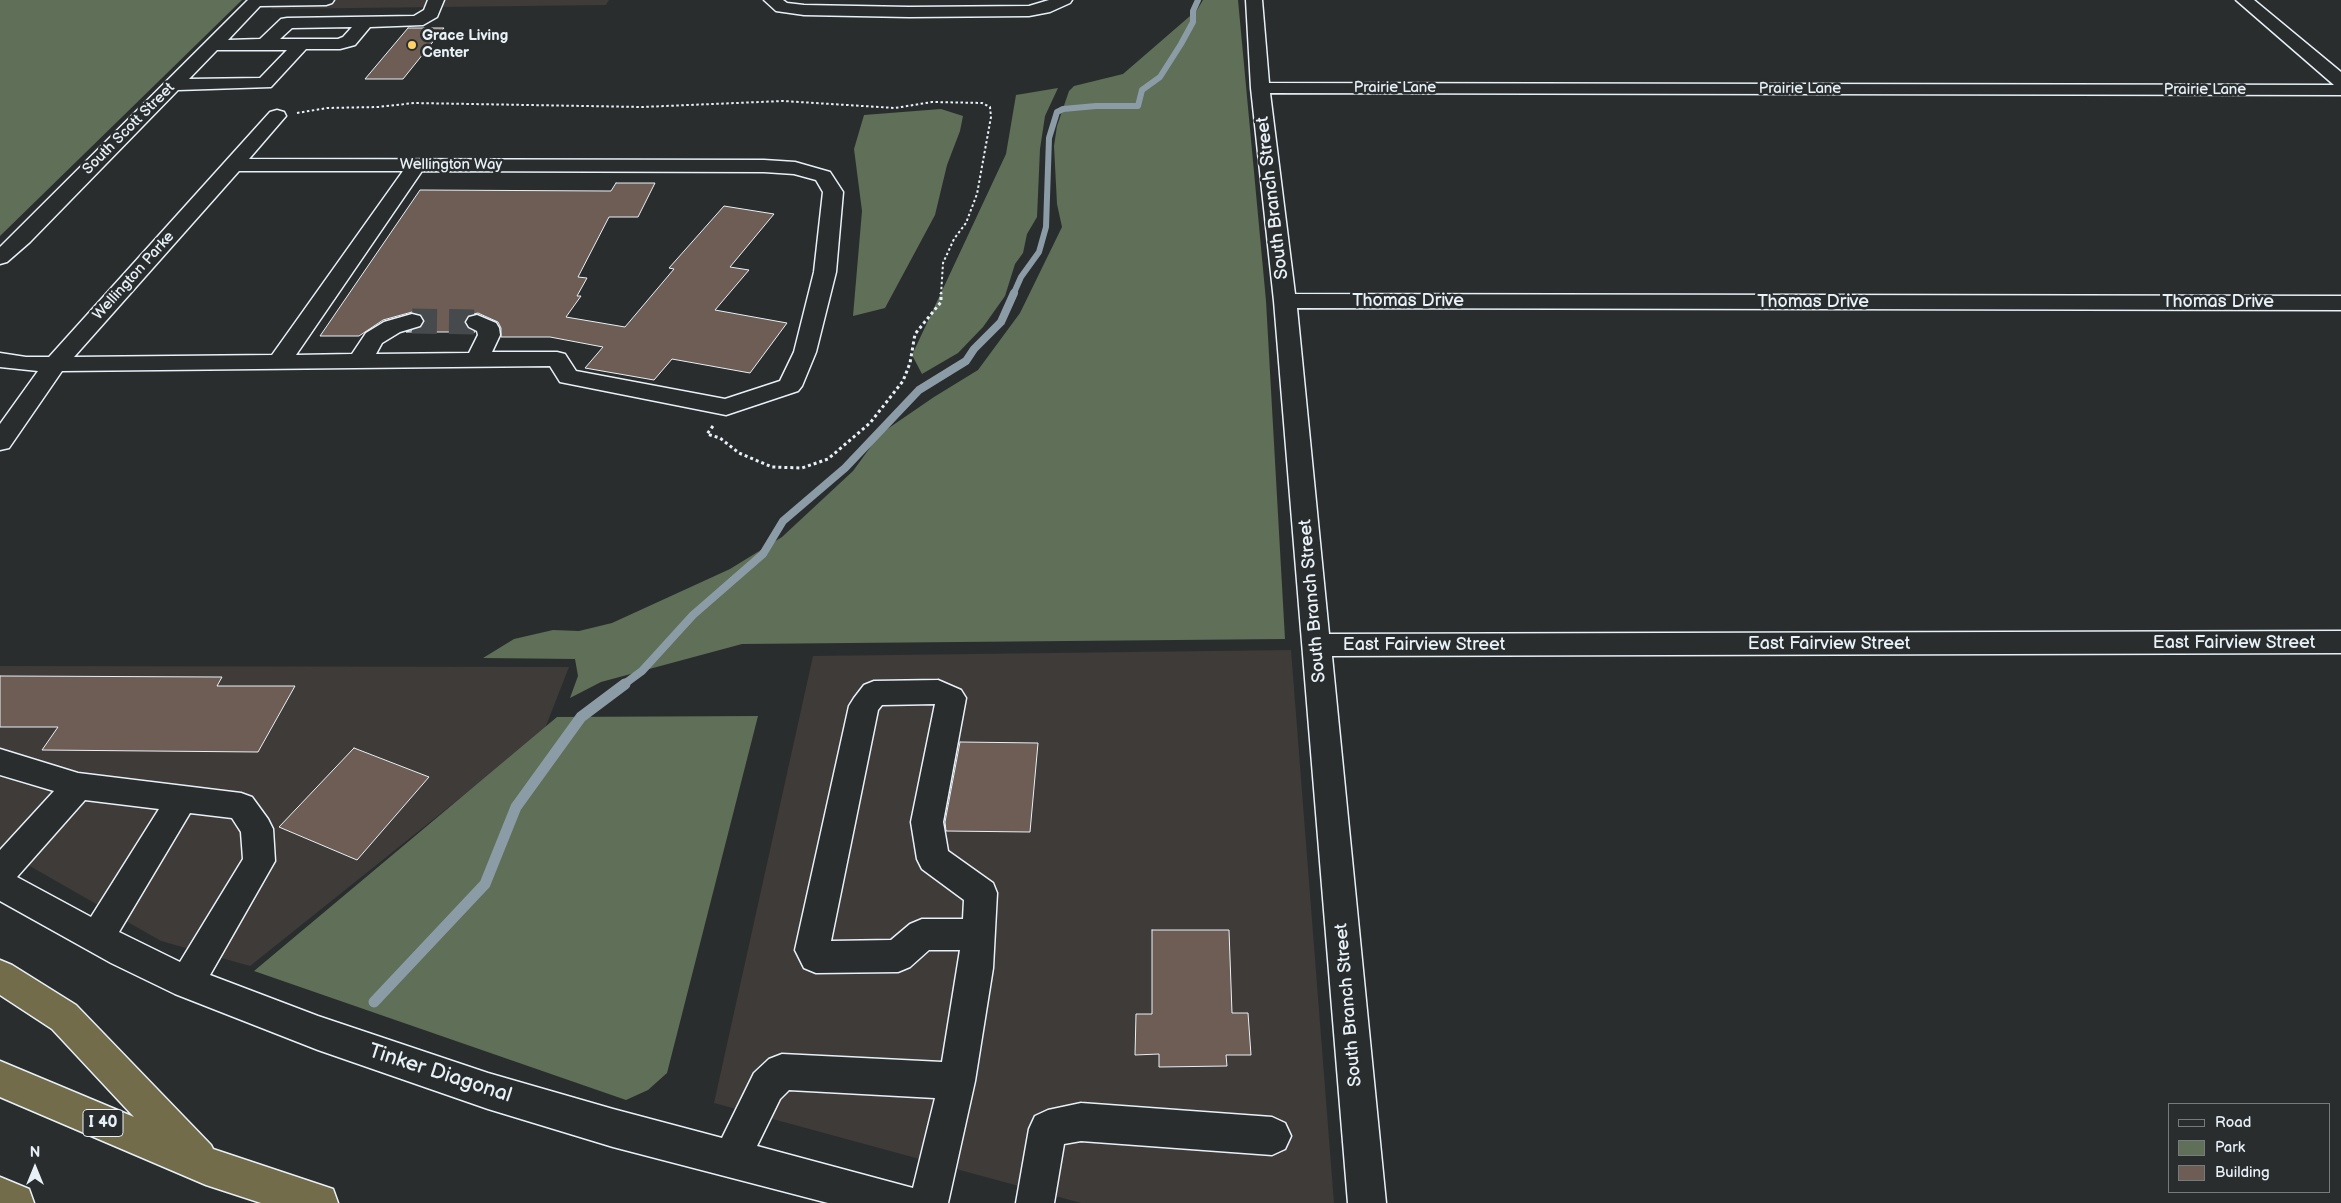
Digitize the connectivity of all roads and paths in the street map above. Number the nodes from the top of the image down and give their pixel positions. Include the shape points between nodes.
1 (326, 0) edge
2 (436, 0) edge
3 (772, 0) edge
4 (1064, 0) edge
5 (1254, 0) edge
6 (2244, 0) edge
7 (256, 1) edge
8 (366, 21) junction
9 (265, 44) junction
10 (302, 44) junction
11 (212, 45) junction
12 (197, 60) junction
13 (288, 60) junction
14 (2341, 80) edge
15 (173, 85) junction
16 (1260, 88) junction
17 (2341, 90) edge
18 (277, 116) joint
19 (233, 166) junction
20 (417, 166) junction
21 (0, 258) edge
22 (1284, 301) junction
23 (2341, 302) edge
24 (412, 322) tunnel mouth
25 (477, 322) dead end
26 (477, 359) junction
27 (0, 360) edge
28 (360, 360) junction
29 (280, 362) junction
30 (56, 363) junction
31 (726, 407) junction
32 (0, 442) edge
33 (2341, 642) edge
34 (1317, 645) junction
35 (0, 762) edge
36 (78, 786) junction
37 (182, 799) junction
38 (0, 873) edge
39 (0, 884) edge
40 (978, 934) junction
41 (98, 937) junction
42 (0, 976) edge
43 (187, 982) junction
44 (0, 1079) edge
45 (957, 1081) junction
46 (1272, 1136) dead end
47 (732, 1158) junction
48 (206, 1166) junction
49 (0, 1196) edge
50 (15, 1203) edge
51 (319, 1203) edge
52 (902, 1203) edge
53 (929, 1203) edge
54 (1035, 1203) edge
55 (1367, 1203) edge

1 - 7 street
2 - 8 street via 431,13 417,21
3 - 4 street via 782,7 804,10 909,12 1029,11
5 - 16 street, South Branch Street
6 - 14 street
7 - 11 street, South Scott Street
8 - 9 street via 287,23
8 - 10 street via 346,42
9 - 10 street
9 - 11 street
10 - 13 street
11 - 12 street, South Scott Street
12 - 13 street
12 - 15 street, South Scott Street
13 - 15 street via 268,82 259,85
15 - 21 street, South Scott Street
16 - 17 street, Prairie Lane
16 - 22 street, South Branch Street
18 - 19 street, Wellington Parke
18 - 31 path via 327,108 414,103 642,107 783,101 895,108 932,102 965,102 990,107 977,194 966,223 943,263 941,302 915,334 903,381 870,423 828,459 802,468 772,467 707,434
19 - 20 street, Wellington Way
19 - 30 street, Wellington Parke
20 - 29 street
20 - 31 street, Wellington Way via 795,168 823,176 833,192 825,272 805,352 790,386
22 - 23 street, Thomas Drive
22 - 34 street, South Branch Street
24 - 28 street via 392,327 374,338
25 - 26 street via 488,328 489,335
26 - 28 street
26 - 31 street via 556,359 568,376
27 - 30 street via 26,364
28 - 29 street
29 - 30 street
30 - 32 street, Wellington Parke
33 - 34 street, East Fairview Street
34 - 55 street, South Branch Street
35 - 36 street
36 - 37 street
36 - 38 street
37 - 41 street
37 - 43 street via 241,806 257,829 259,862
39 - 41 street, Tinker Diagonal
40 - 40 street via 981,893 933,858 927,822 951,698 938,692 874,693 864,706 812,950 816,957 898,956 922,935
40 - 45 street via 976,968
41 - 43 street, Tinker Diagonal
42 - 48 highway via 64,1017
43 - 47 street, Tinker Diagonal via 318,1033 488,1091 613,1128
44 - 48 highway, I 40
45 - 47 street via 782,1072 766,1086
45 - 53 street
46 - 54 street via 1081,1122 1048,1129
47 - 52 street, Tinker Diagonal
48 - 51 highway, I 40
49 - 50 highway

